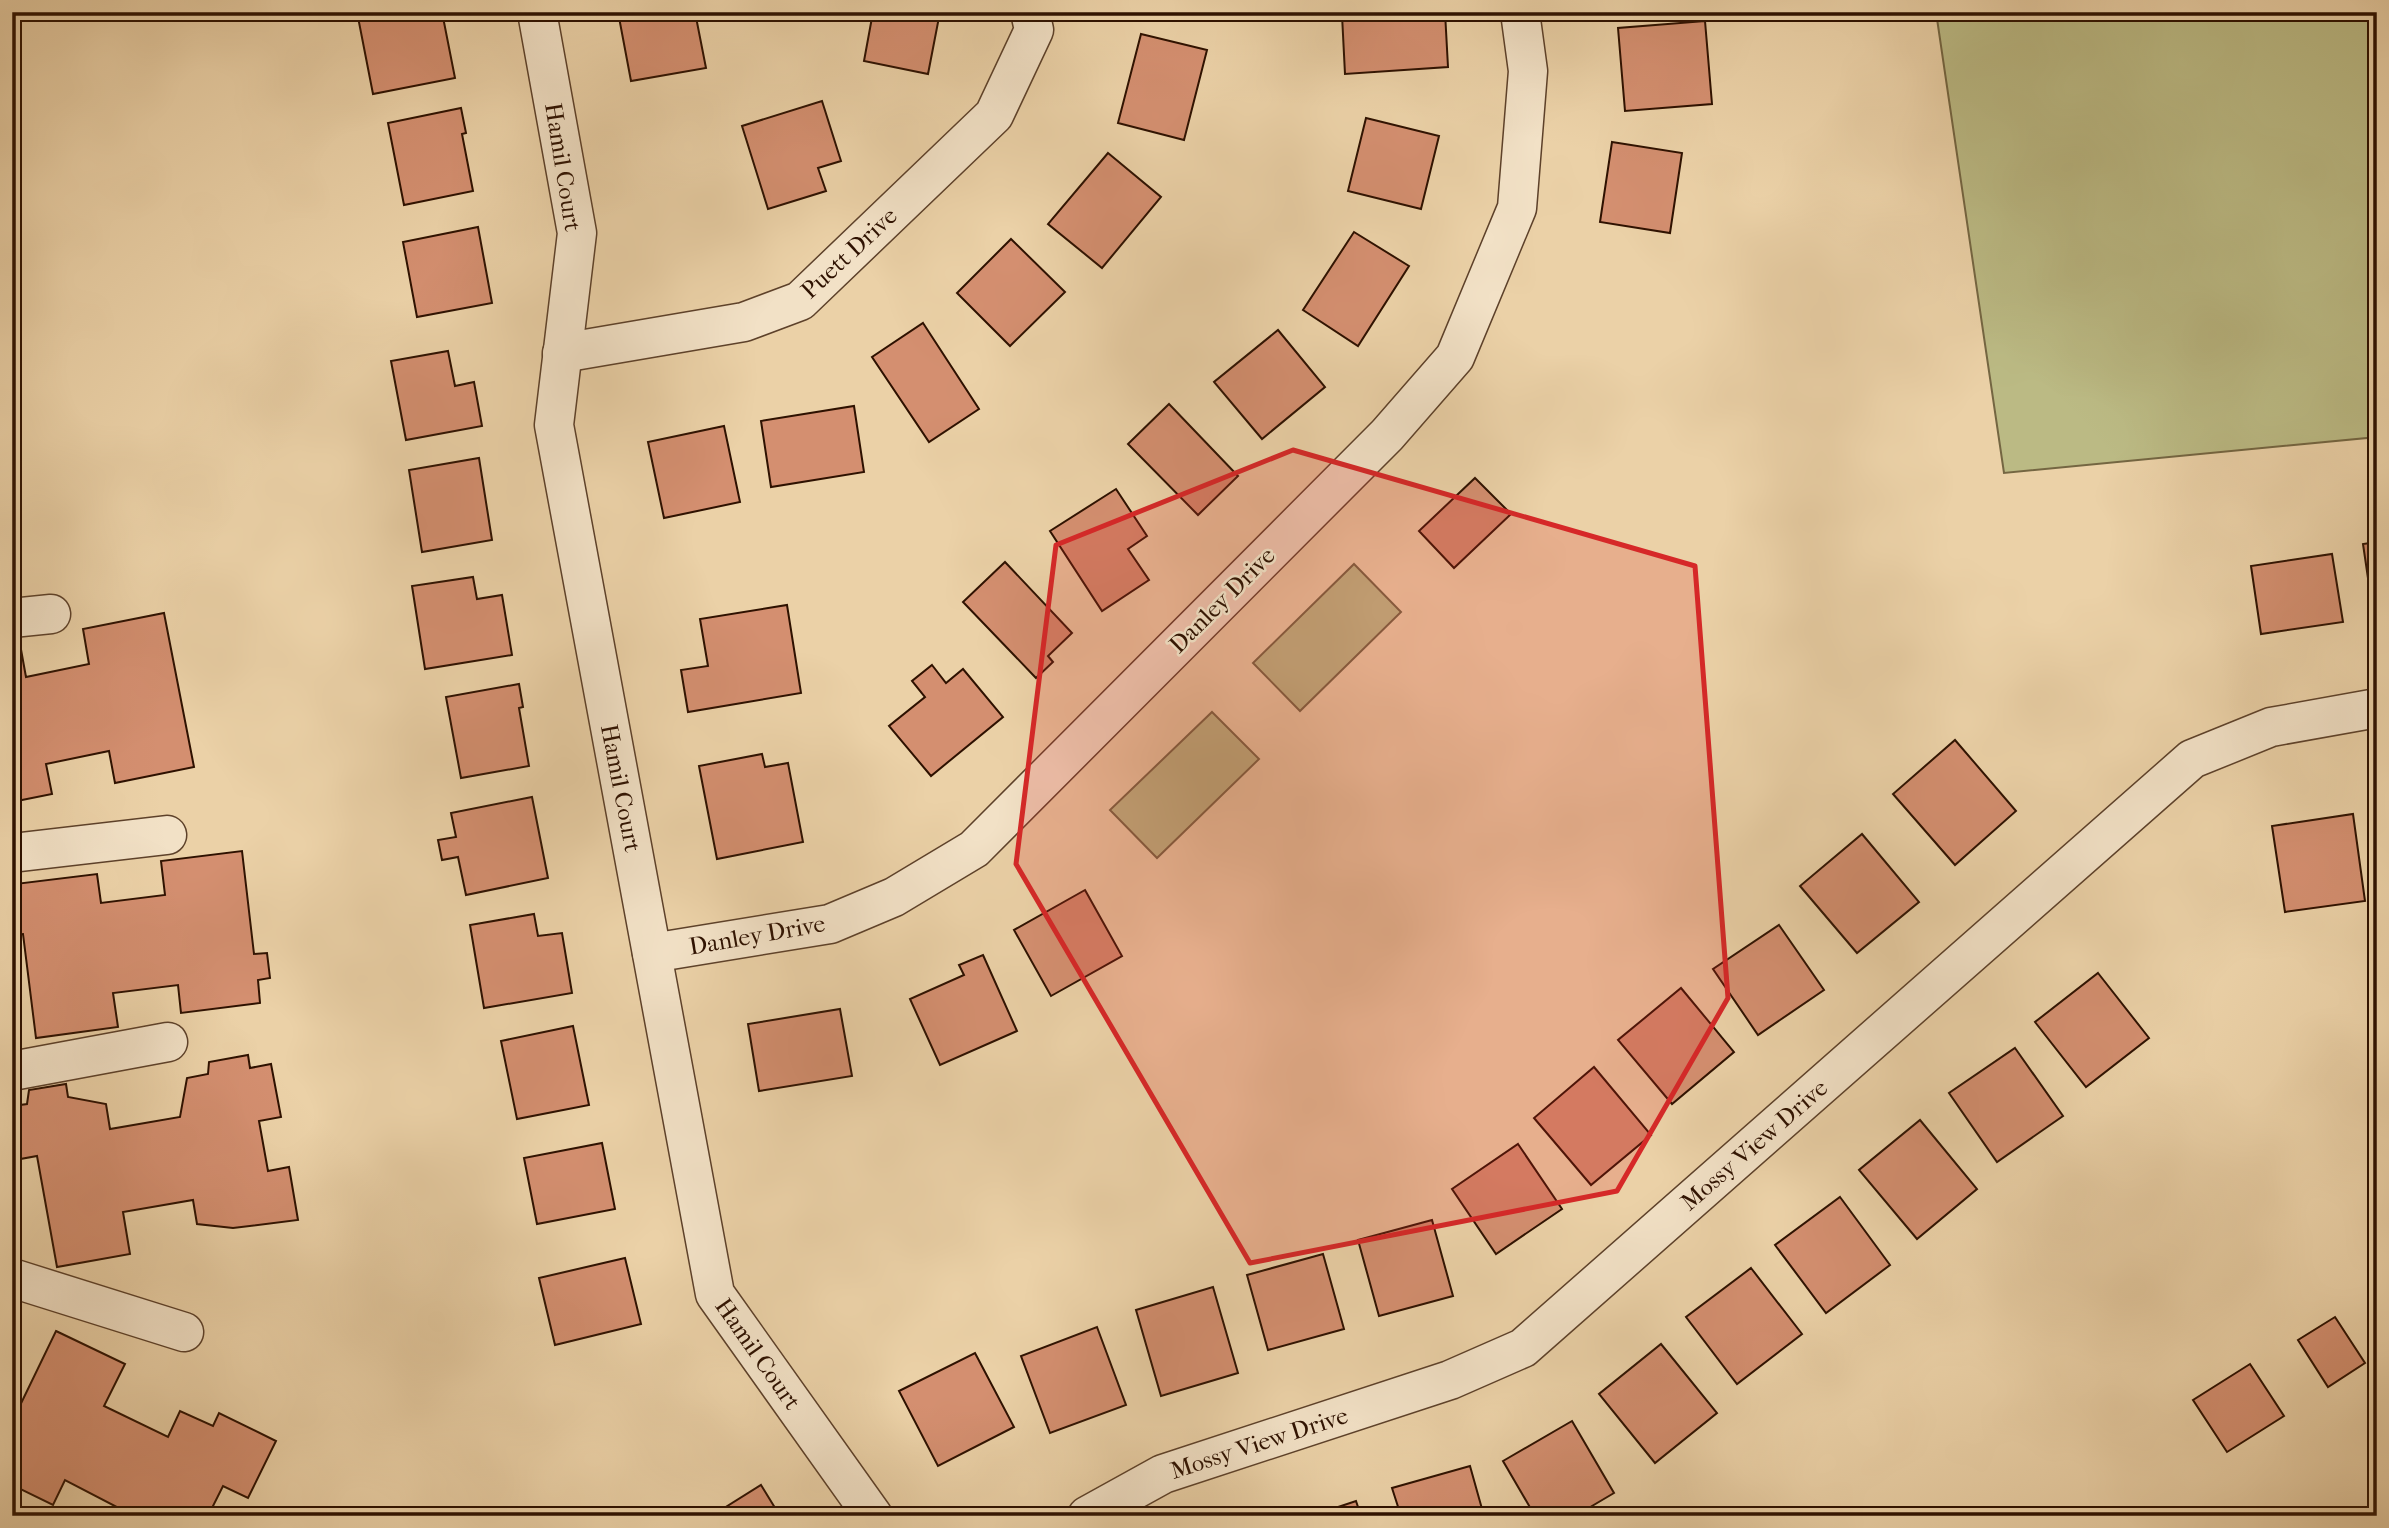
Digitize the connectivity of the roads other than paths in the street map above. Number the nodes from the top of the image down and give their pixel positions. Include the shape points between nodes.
1 (537, 12) edge
2 (1030, 12) edge
3 (1520, 12) edge
4 (562, 353) junction
5 (51, 614) dead end
6 (12, 618) edge
7 (2377, 708) edge
8 (167, 835) dead end
9 (12, 853) edge
10 (652, 953) junction
11 (168, 1042) dead end
12 (12, 1071) edge
13 (12, 1278) edge
14 (184, 1332) dead end
15 (873, 1516) edge
16 (1087, 1516) edge

1 - 4 street, Hamil Court via 576,233
2 - 4 street, Puett Drive via 1034,30 993,115 800,301 744,322
3 - 10 street, Danley Drive via 1528,71 1517,208 1455,357 1387,435 974,849 894,897 830,924
4 - 10 street, Hamil Court via 554,425
5 - 6 street
7 - 16 street, Mossy View Drive via 2271,727 2192,759 1523,1348 1450,1380 1163,1474
8 - 9 street
10 - 15 street, Hamil Court via 715,1294
11 - 12 street
13 - 14 street

